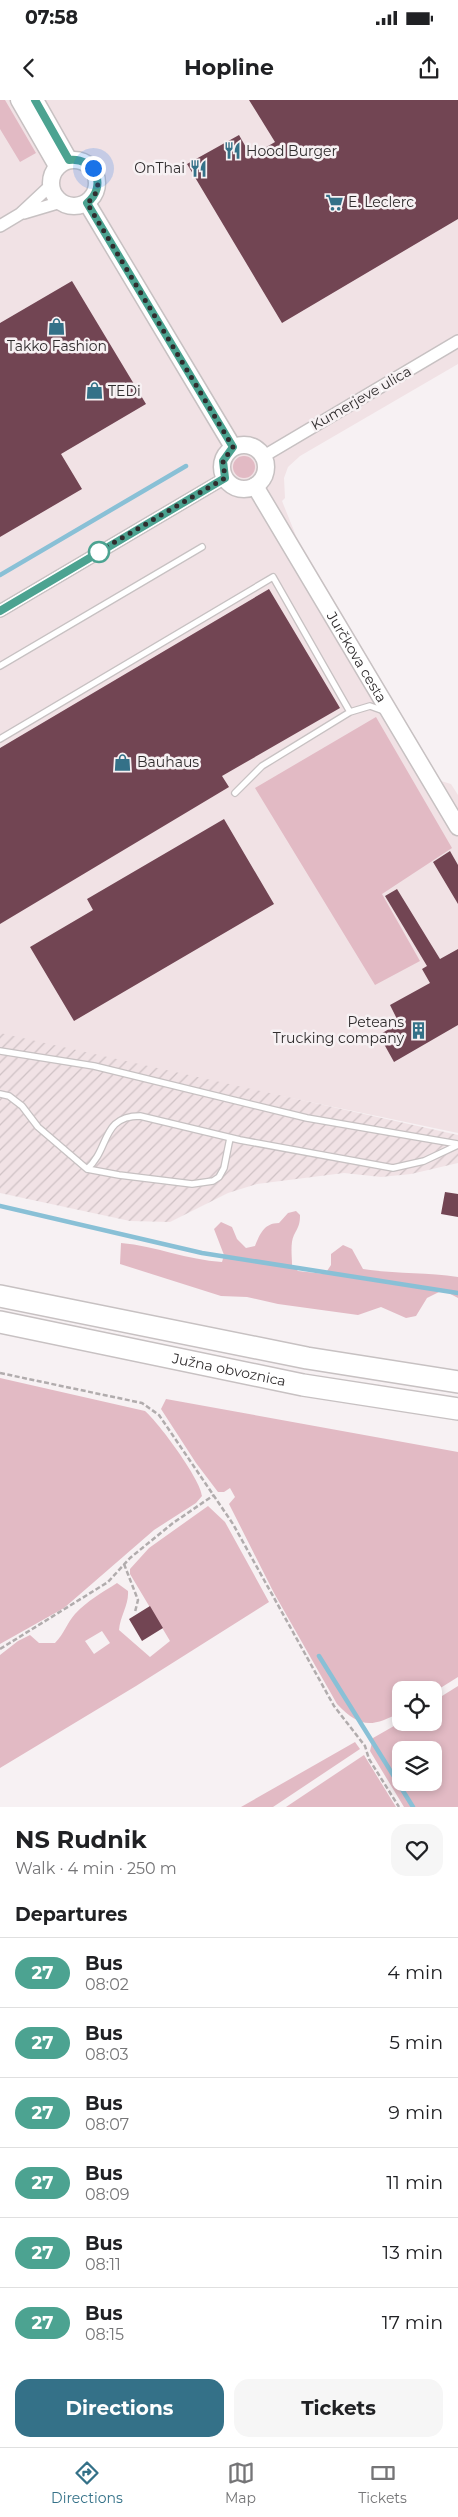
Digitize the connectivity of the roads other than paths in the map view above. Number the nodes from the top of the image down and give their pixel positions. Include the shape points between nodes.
1 (19, 100) edge
2 (35, 100) edge
3 (63, 163) junction
4 (51, 185) junction
5 (61, 202) junction
6 (87, 203) junction
7 (20, 214) junction
8 (0, 226) edge
9 (458, 341) edge
10 (233, 447) junction
11 (264, 456) junction
12 (225, 478) junction
13 (256, 486) junction
14 (202, 547) dead end
15 (0, 611) edge
16 (0, 666) edge
17 (350, 712) junction
18 (389, 714) junction
19 (0, 739) edge
20 (235, 793) dead end
21 (458, 826) edge
22 (0, 1051) edge
23 (0, 1094) edge
24 (230, 1138) junction
25 (458, 1145) edge
26 (87, 1169) junction
27 (0, 1296) edge
28 (0, 1322) edge
29 (458, 1382) edge
30 (458, 1409) edge

1 - 3 street
2 - 3 street
3 - 4 street via 54,172
3 - 6 street via 76,159 88,164 96,174 98,187
4 - 5 street
4 - 7 street
5 - 6 street via 73,206
5 - 7 street
6 - 10 street
7 - 8 street
9 - 11 street, Kumerjeve ulica
10 - 11 street via 250,445
10 - 12 street via 223,461
11 - 13 street via 266,473
12 - 13 street via 238,488
12 - 15 street
13 - 18 street, Jurčkova cesta
14 - 16 lane
17 - 18 lane via 370,706
17 - 19 lane via 273,577
17 - 20 lane via 262,766
18 - 21 street, Jurčkova cesta
22 - 25 lane via 94,1066 307,1118
23 - 26 lane via 9,1096 22,1106 38,1127
24 - 25 lane via 393,1168 424,1161
24 - 26 lane via 130,1116 111,1128
24 - 26 lane via 224,1168 213,1181 192,1184
27 - 29 highway, Južna obvoznica via 298,1356
28 - 30 highway, Južna obvoznica via 303,1385

